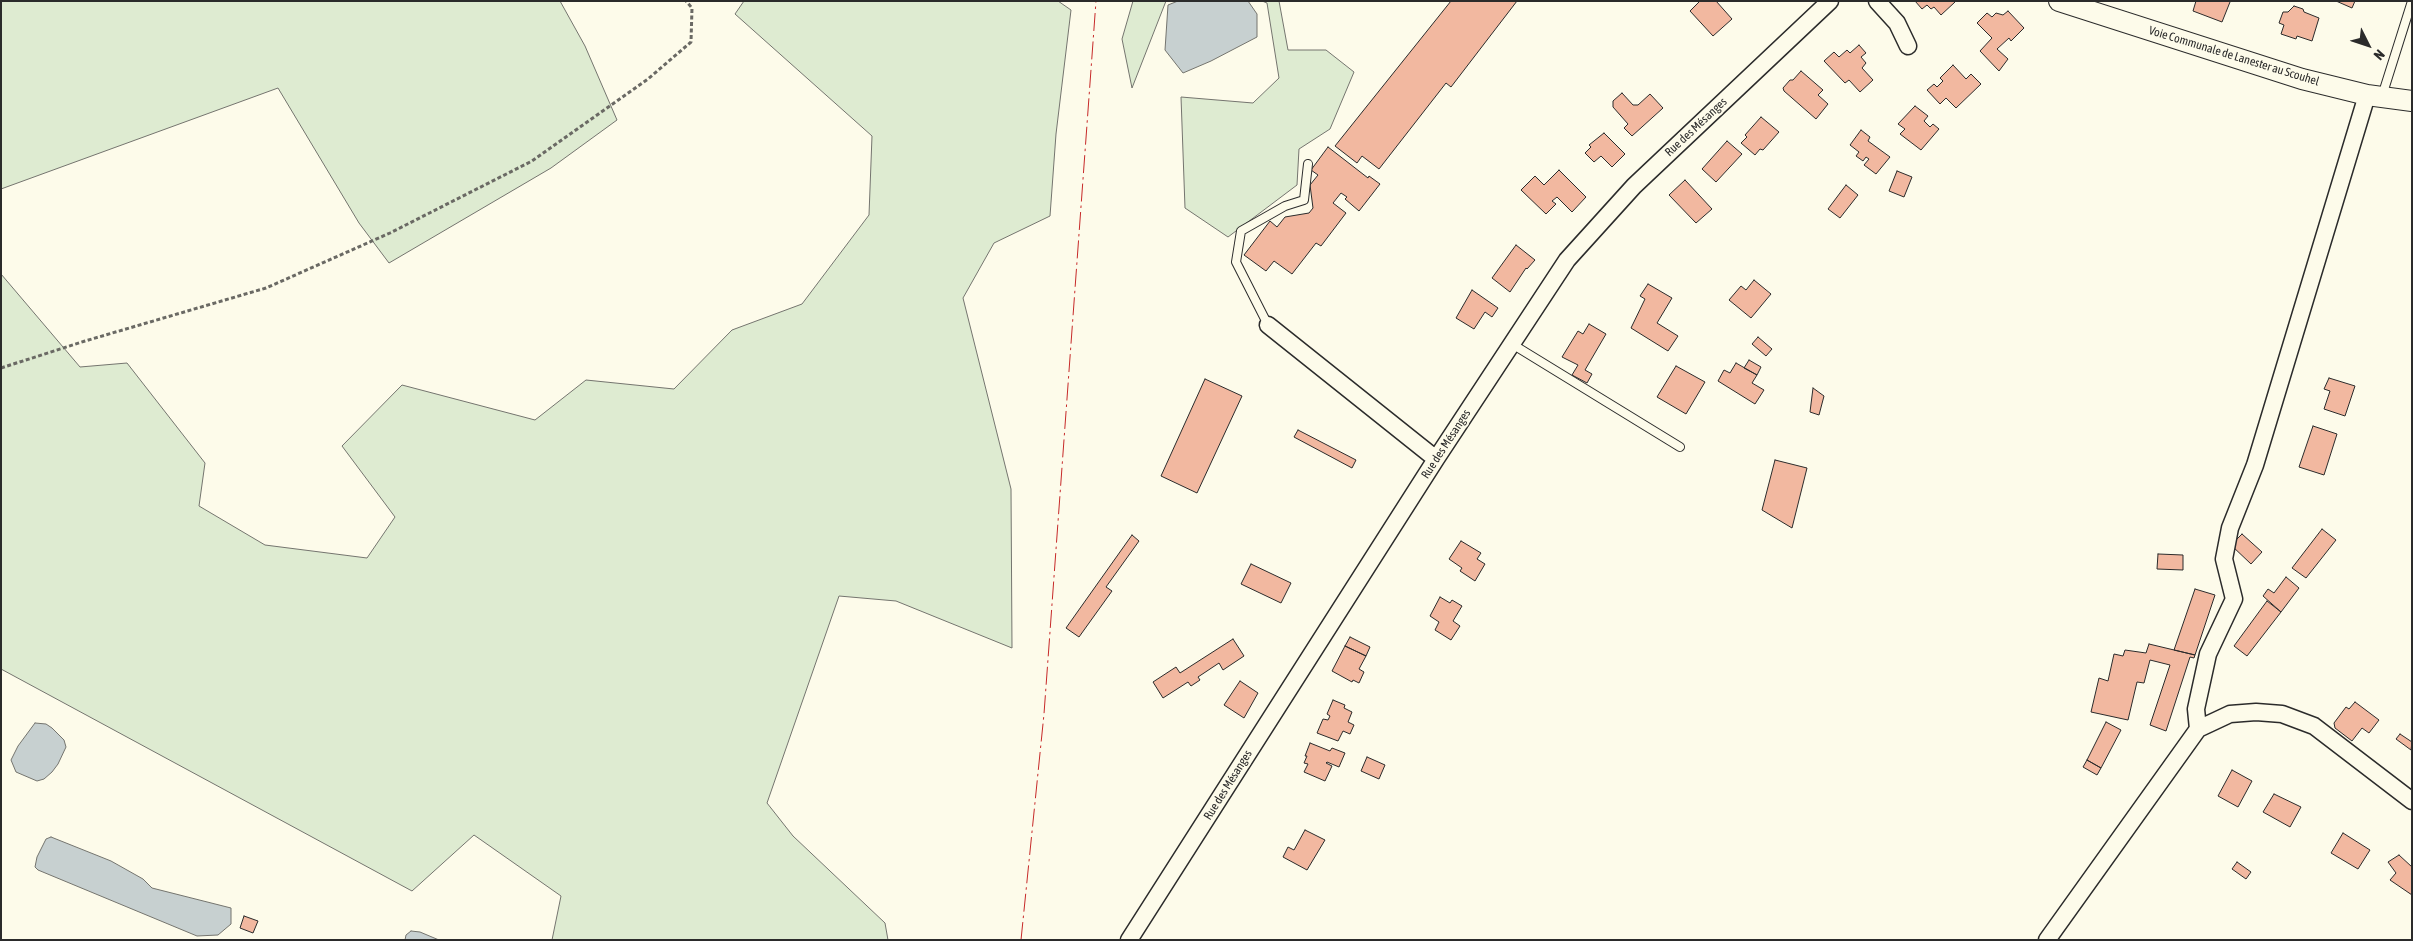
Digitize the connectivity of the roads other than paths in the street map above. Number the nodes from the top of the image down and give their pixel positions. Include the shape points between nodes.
1 (1830, 1) edge
2 (1877, 1) edge
3 (2059, 1) edge
4 (2412, 1) edge
5 (1908, 46) dead end
6 (2374, 95) junction
7 (2412, 101) edge
8 (1308, 164) dead end
9 (1268, 325) joint
10 (1512, 344) junction
11 (1680, 447) dead end
12 (1436, 459) junction
13 (2198, 729) junction
14 (2412, 801) edge
15 (1129, 940) edge
16 (2047, 940) edge

1 - 10 street, Rue des Mésanges via 1634,186 1567,260
2 - 5 street via 1897,23
3 - 6 street, Voie Communale de Lanester au Scouhel via 2302,79
4 - 6 lane
6 - 7 street, Voie Communale de Lanester au Scouhel
6 - 13 street via 2255,466 2230,528 2224,559 2234,599 2208,654 2196,710
8 - 9 lane via 1304,200 1285,206 1241,231 1236,262
9 - 12 street
10 - 11 lane
10 - 12 street, Rue des Mésanges
12 - 15 street, Rue des Mésanges
13 - 14 street via 2230,714 2282,714 2314,726
13 - 16 street

